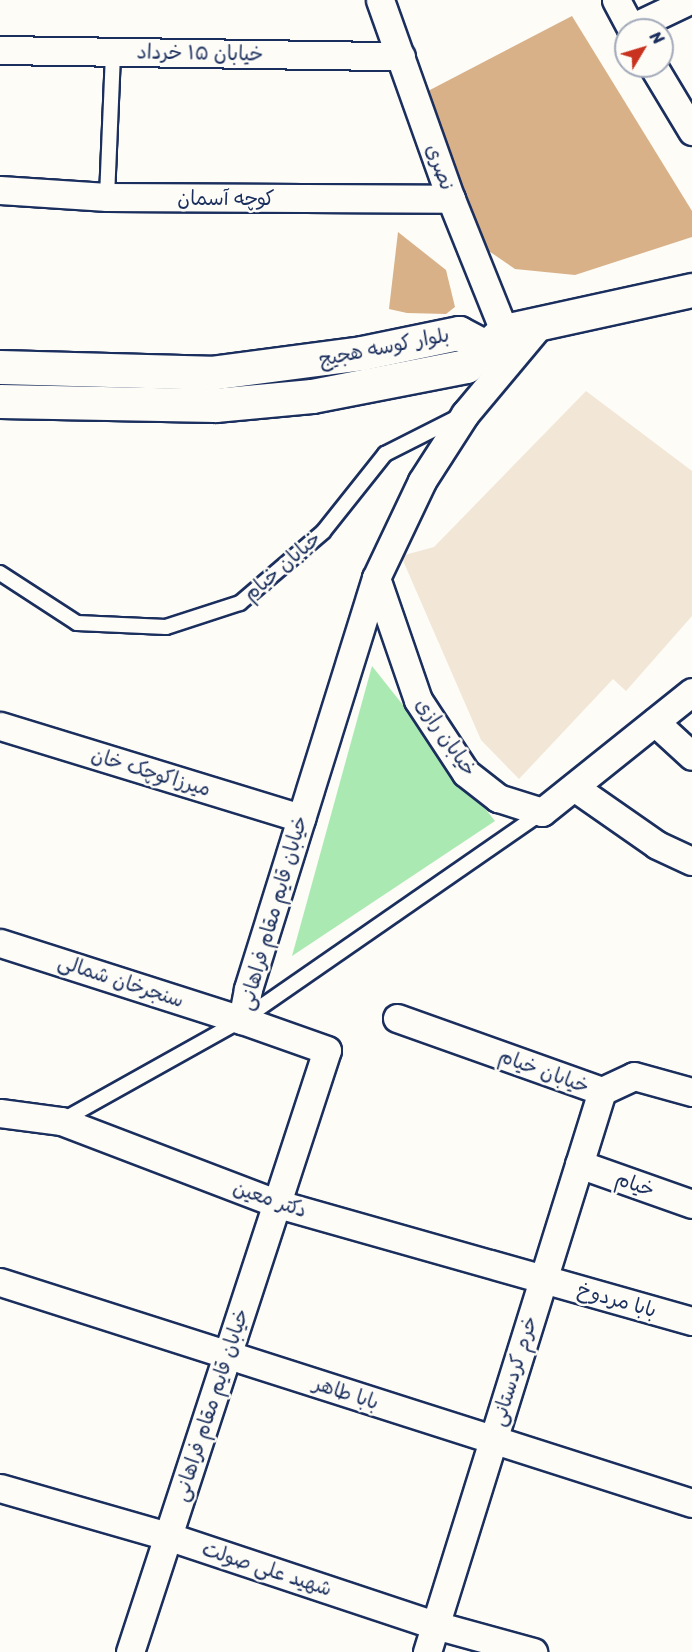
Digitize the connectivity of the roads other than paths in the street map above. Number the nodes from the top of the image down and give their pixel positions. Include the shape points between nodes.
1 (380, 0) edge
2 (616, 0) edge
3 (690, 0) edge
4 (625, 18) edge
5 (653, 18) edge
6 (0, 50) edge
7 (113, 51) junction
8 (401, 56) junction
9 (660, 78) edge
10 (692, 131) edge
11 (0, 190) edge
12 (107, 197) junction
13 (451, 199) junction
14 (692, 291) edge
15 (540, 323) junction
16 (494, 339) junction
17 (0, 367) edge
18 (0, 401) edge
19 (465, 414) junction
20 (0, 573) edge
21 (376, 578) junction
22 (692, 692) edge
23 (655, 722) junction
24 (0, 726) edge
25 (692, 756) edge
26 (574, 787) junction
27 (542, 812) junction
28 (301, 818) junction
29 (692, 861) edge
30 (0, 943) edge
31 (397, 1018) dead end
32 (242, 1020) junction
33 (602, 1091) junction
34 (692, 1092) edge
35 (0, 1113) edge
36 (61, 1121) junction
37 (579, 1164) junction
38 (278, 1204) junction
39 (692, 1204) edge
40 (543, 1280) junction
41 (0, 1282) edge
42 (692, 1321) edge
43 (227, 1354) junction
44 (493, 1440) junction
45 (0, 1488) edge
46 (692, 1503) edge
47 (167, 1536) junction
48 (435, 1625) junction
49 (130, 1652) edge
50 (427, 1652) edge
51 (533, 1652) edge

1 - 8 street, نصری
2 - 4 street
3 - 5 street
6 - 7 street, خیابان ۱۵ خرداد
7 - 8 street, خیابان ۱۵ خرداد
7 - 12 lane
8 - 13 street, نصری
9 - 10 street
11 - 12 street, کوچه آسمان
12 - 13 street, کوچه آسمان
13 - 16 street, نصری
14 - 15 street
15 - 16 street
15 - 19 street, خیابان قایم مقام فراهانی
16 - 17 street, بلوار کوسه هجیج via 459,333 362,354 210,373
16 - 18 street, بلوار کوسه هجیج via 466,366 312,396 215,405
19 - 20 lane, خیابان خیام via 385,454 323,532 240,603 166,627 76,623
19 - 21 street, خیابان قایم مقام فراهانی via 422,482
21 - 27 street, خیابان رازی via 418,700 466,773 498,798
21 - 28 street, خیابان قایم مقام فراهانی
22 - 23 street
23 - 25 street
23 - 26 street
24 - 28 street, میرزاکوچک خان
26 - 27 street
26 - 29 street via 657,845
27 - 32 lane
28 - 32 street, خیابان قایم مقام فراهانی
30 - 32 street, سنجرخان شمالی
31 - 33 street, خیابان خیام
32 - 36 lane
32 - 38 street, خیابان قایم مقام فراهانی via 327,1050
33 - 34 street, خیابان خیام via 634,1076
33 - 37 street, خرم کردستانی
35 - 36 street, دکتر معین
36 - 38 street, دکتر معین
37 - 39 street, خیام
37 - 40 street, خرم کردستانی
38 - 40 street, دکتر معین
38 - 43 street, خیابان قایم مقام فراهانی
40 - 42 street, بابا مردوخ
40 - 44 street, خرم کردستانی
41 - 43 street, بابا طاهر
43 - 44 street, بابا طاهر
43 - 47 street, خیابان قایم مقام فراهانی
44 - 46 street, بابا طاهر
44 - 48 street, خرم کردستانی
45 - 47 street, شهید علی صولت
47 - 48 street, شهید علی صولت
47 - 49 street, خیابان قایم مقام فراهانی
48 - 50 street, خرم کردستانی
48 - 51 street, شهید علی صولت

